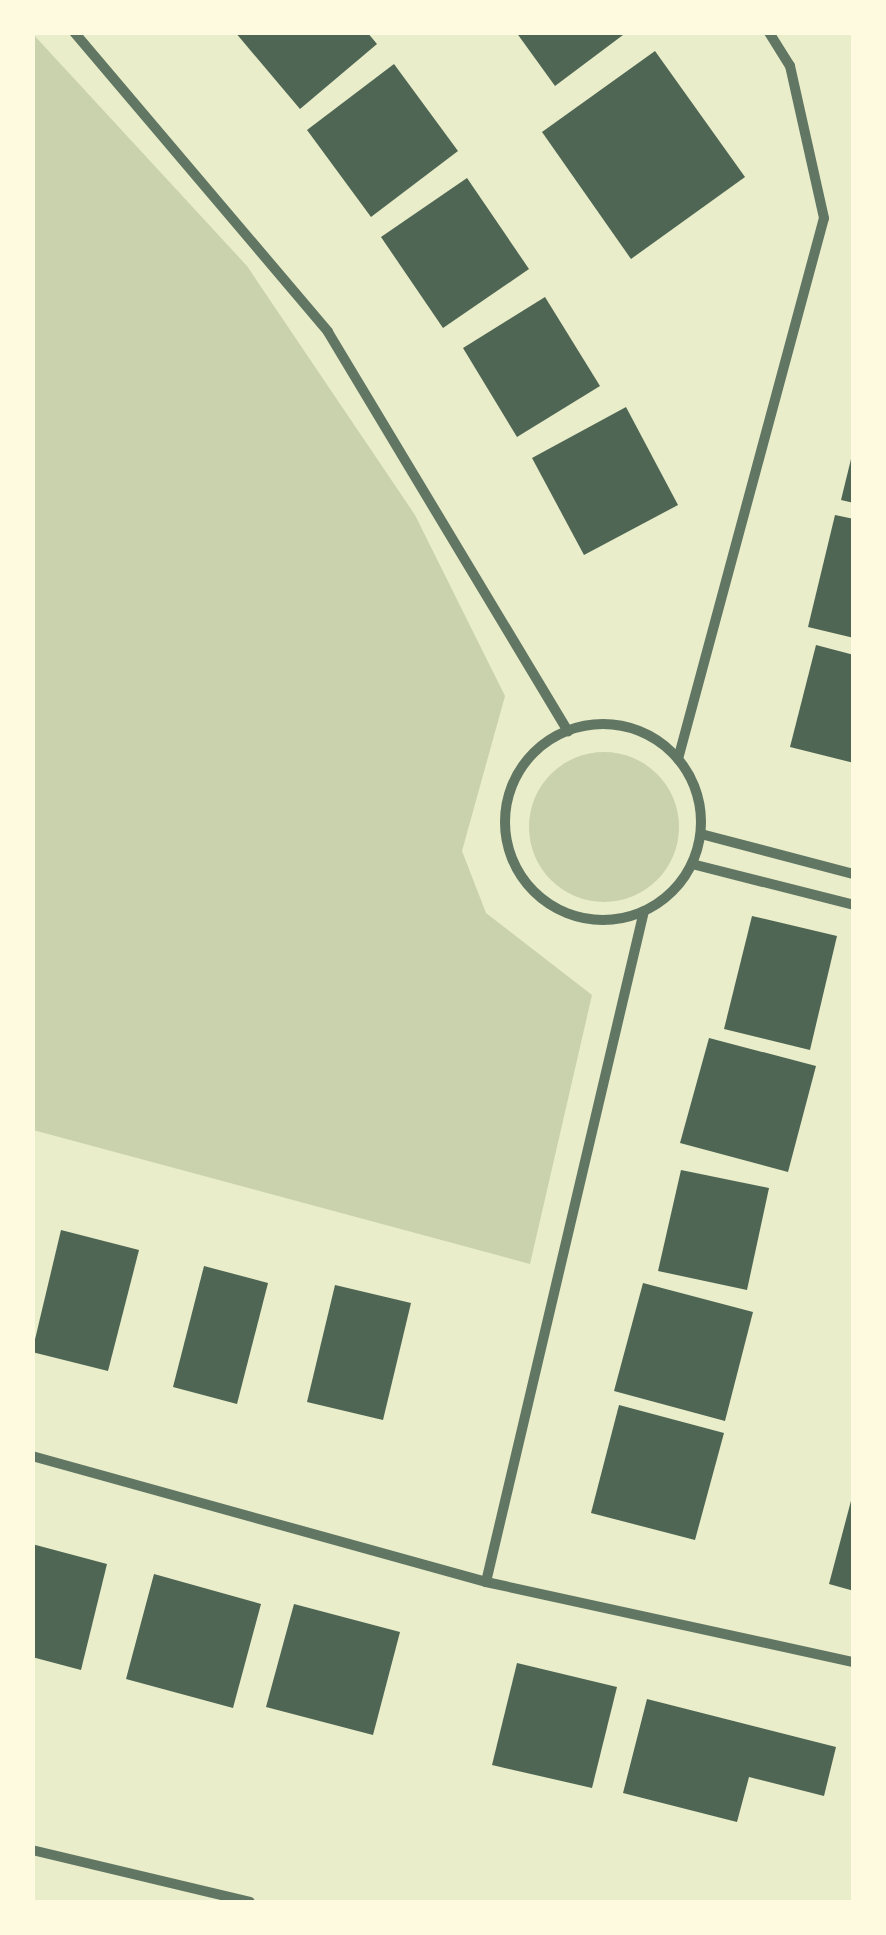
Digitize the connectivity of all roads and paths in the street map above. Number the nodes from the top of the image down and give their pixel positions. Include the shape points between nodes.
1 (74, 32) edge
2 (769, 32) edge
3 (568, 731) junction
4 (678, 759) junction
5 (700, 834) junction
6 (692, 864) junction
7 (854, 874) edge
8 (854, 905) edge
9 (644, 912) junction
10 (32, 1456) edge
11 (486, 1582) junction
12 (854, 1662) edge
13 (32, 1850) edge
14 (250, 1902) edge

1 - 3 street via 328,332
2 - 4 street via 790,66 824,218
3 - 4 street via 627,726
3 - 9 street via 540,746 520,770 505,831 512,862 553,908 614,920
4 - 5 street via 700,807
5 - 6 street
5 - 7 street
6 - 8 street
6 - 9 street via 664,900
9 - 11 street
10 - 11 street
11 - 12 street
13 - 14 street

